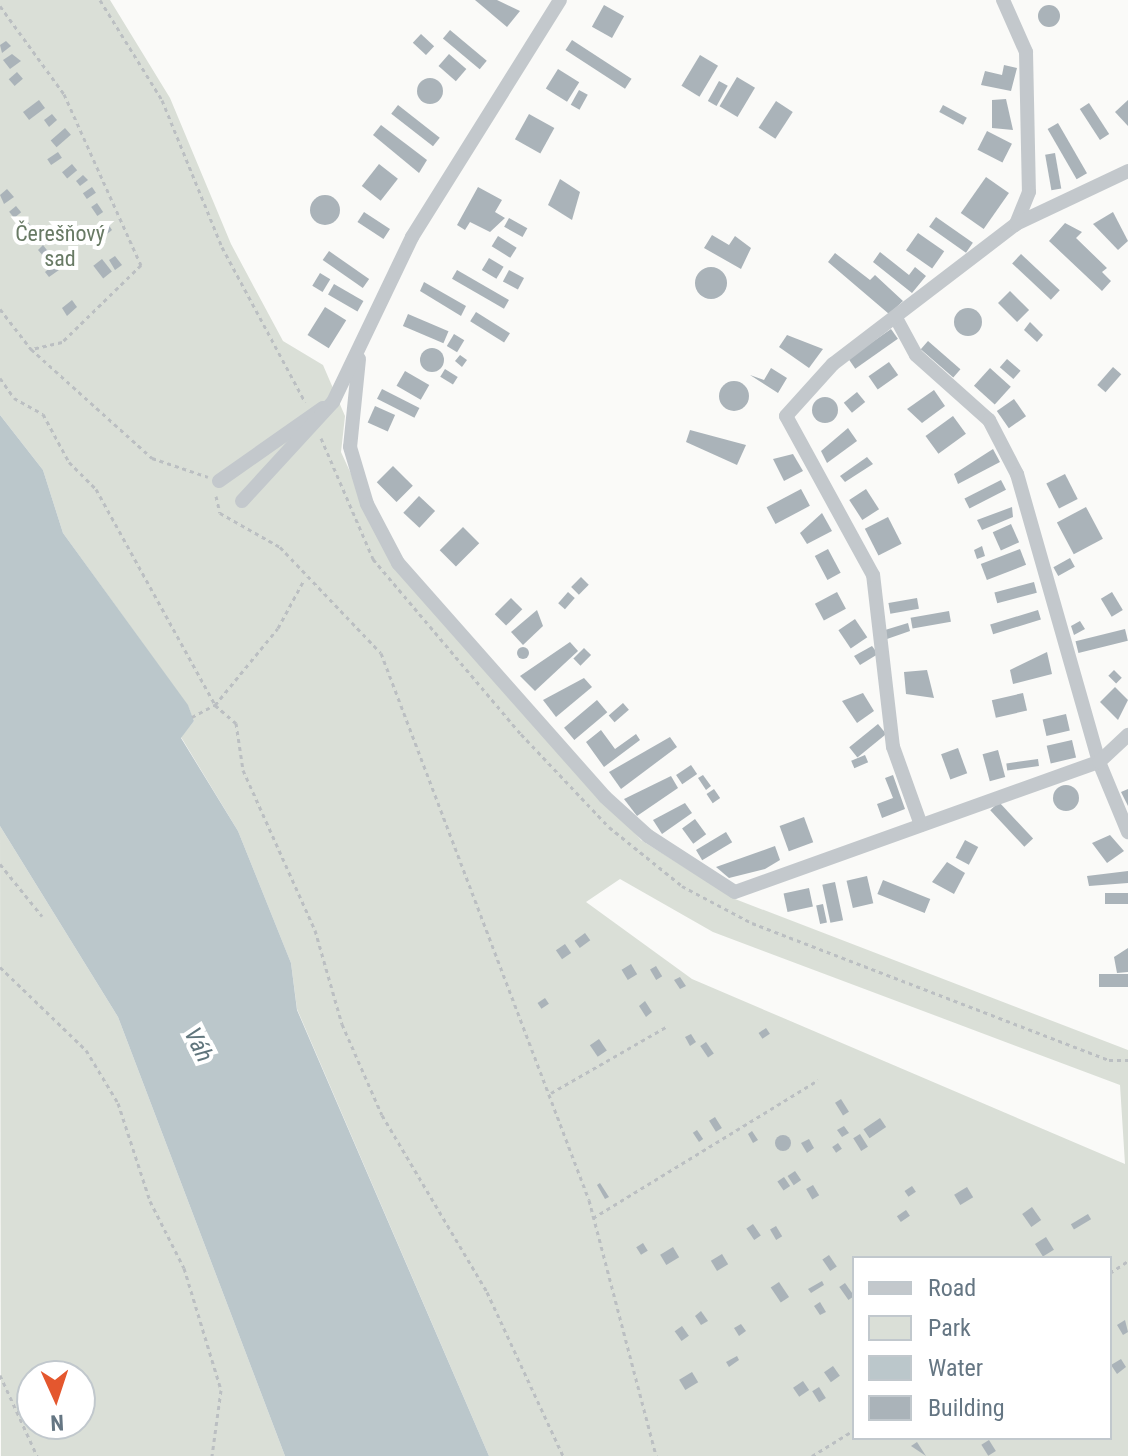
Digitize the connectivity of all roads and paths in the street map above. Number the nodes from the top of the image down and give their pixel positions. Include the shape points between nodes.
1 (100, 0) edge
2 (560, 0) edge
3 (1003, 0) edge
4 (0, 6) edge
5 (1128, 171) edge
6 (1016, 224) junction
7 (0, 309) edge
8 (896, 318) junction
9 (31, 349) junction
10 (359, 359) junction
11 (0, 378) edge
12 (314, 419) junction
13 (219, 481) junction
14 (242, 501) dead end
15 (305, 579) junction
16 (215, 705) junction
17 (192, 717) dead end
18 (1128, 735) edge
19 (1099, 762) junction
20 (921, 825) junction
21 (1128, 832) edge
22 (1, 866) edge
23 (42, 916) dead end
24 (0, 967) edge
25 (666, 1027) dead end
26 (1128, 1060) edge
27 (818, 1080) dead end
28 (551, 1093) junction
29 (593, 1218) junction
30 (0, 1375) edge
31 (852, 1431) edge
32 (37, 1456) edge
33 (212, 1456) edge
34 (563, 1456) edge
35 (656, 1456) edge
36 (812, 1456) edge

1 - 12 path via 162,100 222,247
2 - 10 street via 412,237
3 - 6 street via 1026,52 1029,192
4 - 9 path via 64,94 141,265 62,342
5 - 6 street
6 - 8 street
7 - 9 path
8 - 19 street via 916,355 989,420 1017,474
8 - 20 street via 833,364 786,416 873,575 893,747
9 - 13 path via 152,458
10 - 12 street via 333,402
10 - 20 street via 350,447 367,504 398,563 605,797 648,836 735,892
11 - 16 path via 14,398 43,414 69,462 96,489
12 - 13 street
12 - 14 street
12 - 26 path via 330,472 373,559 540,755 609,827 682,886 752,923 1109,1060
13 - 15 path via 220,513 280,547
15 - 16 path via 278,628
15 - 28 path via 360,624 381,653
16 - 17 path
16 - 34 path via 236,723 243,770 315,930 342,1024 382,1115 487,1292
18 - 19 street
19 - 20 street
19 - 21 street
22 - 23 path
24 - 33 path via 86,1050 118,1103 150,1201 184,1268 221,1390
25 - 28 path
27 - 29 path
28 - 29 path
29 - 35 path
30 - 32 path
31 - 36 path

